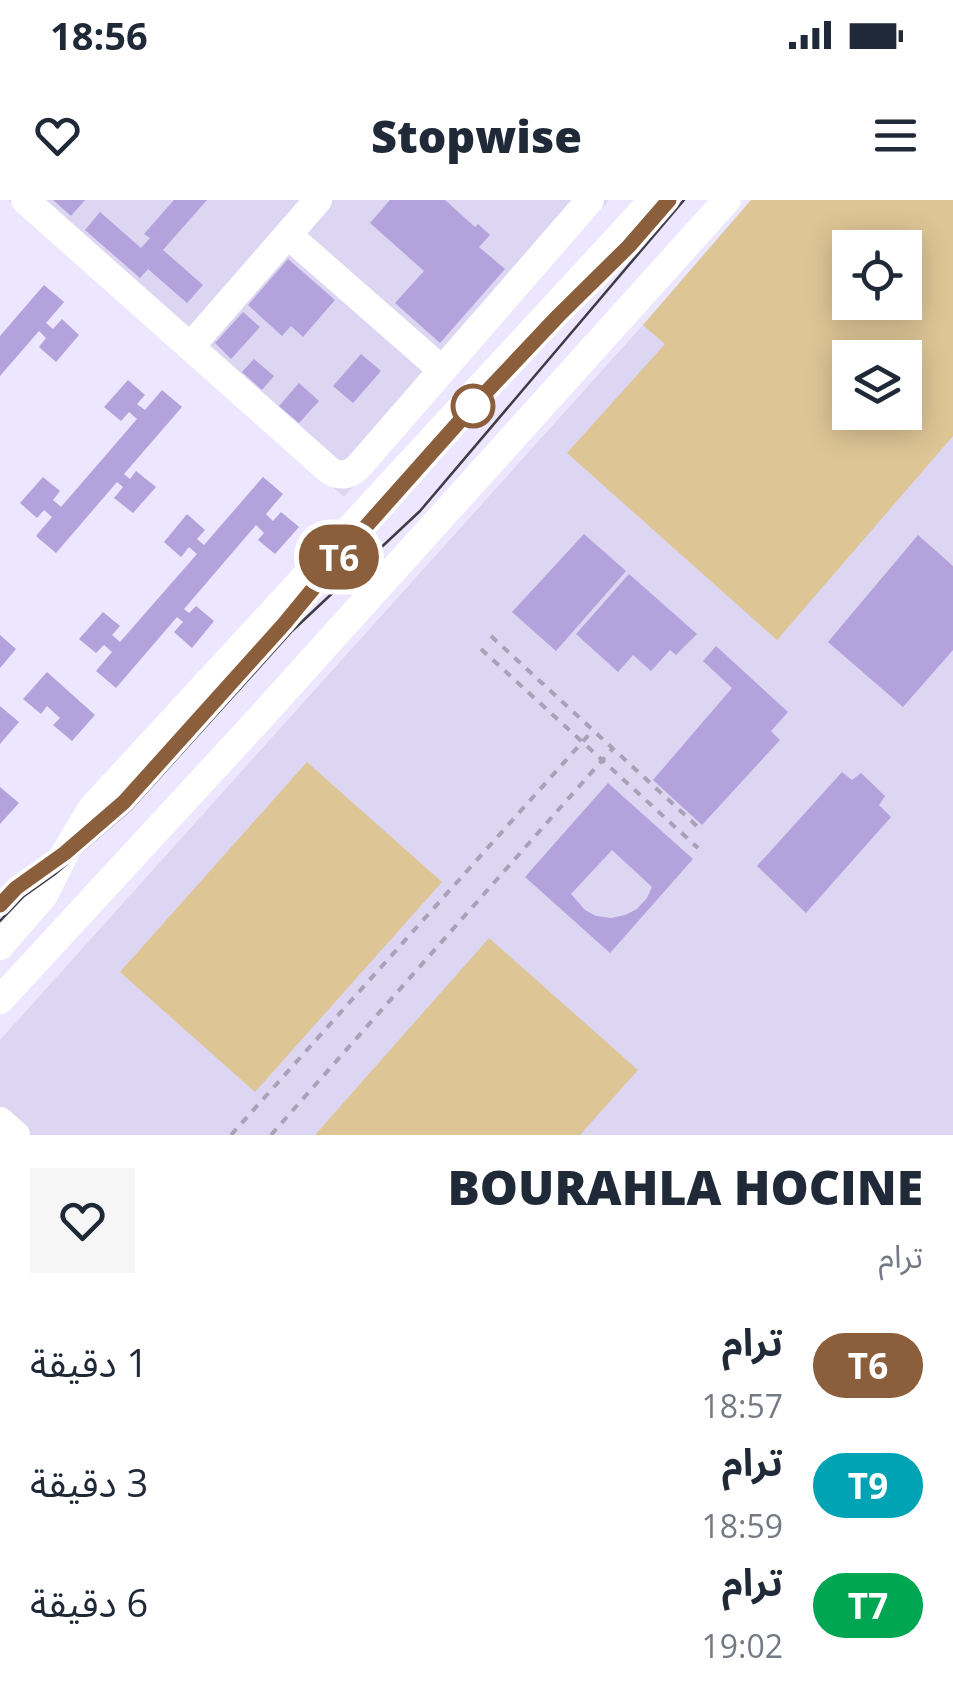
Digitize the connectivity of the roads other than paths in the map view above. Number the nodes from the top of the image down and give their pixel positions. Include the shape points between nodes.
1 (25, 200) edge
2 (318, 200) edge
3 (590, 200) edge
4 (653, 200) edge
5 (726, 200) edge
6 (288, 235) junction
7 (190, 346) junction
8 (442, 370) junction
9 (0, 946) edge
10 (0, 1000) edge
11 (0, 1121) edge
12 (16, 1135) edge

1 - 7 street
2 - 6 street
3 - 8 street
4 - 9 street via 92,808 44,896
5 - 10 street
6 - 7 street
6 - 8 street
7 - 8 street via 339,475 355,470
11 - 12 street

